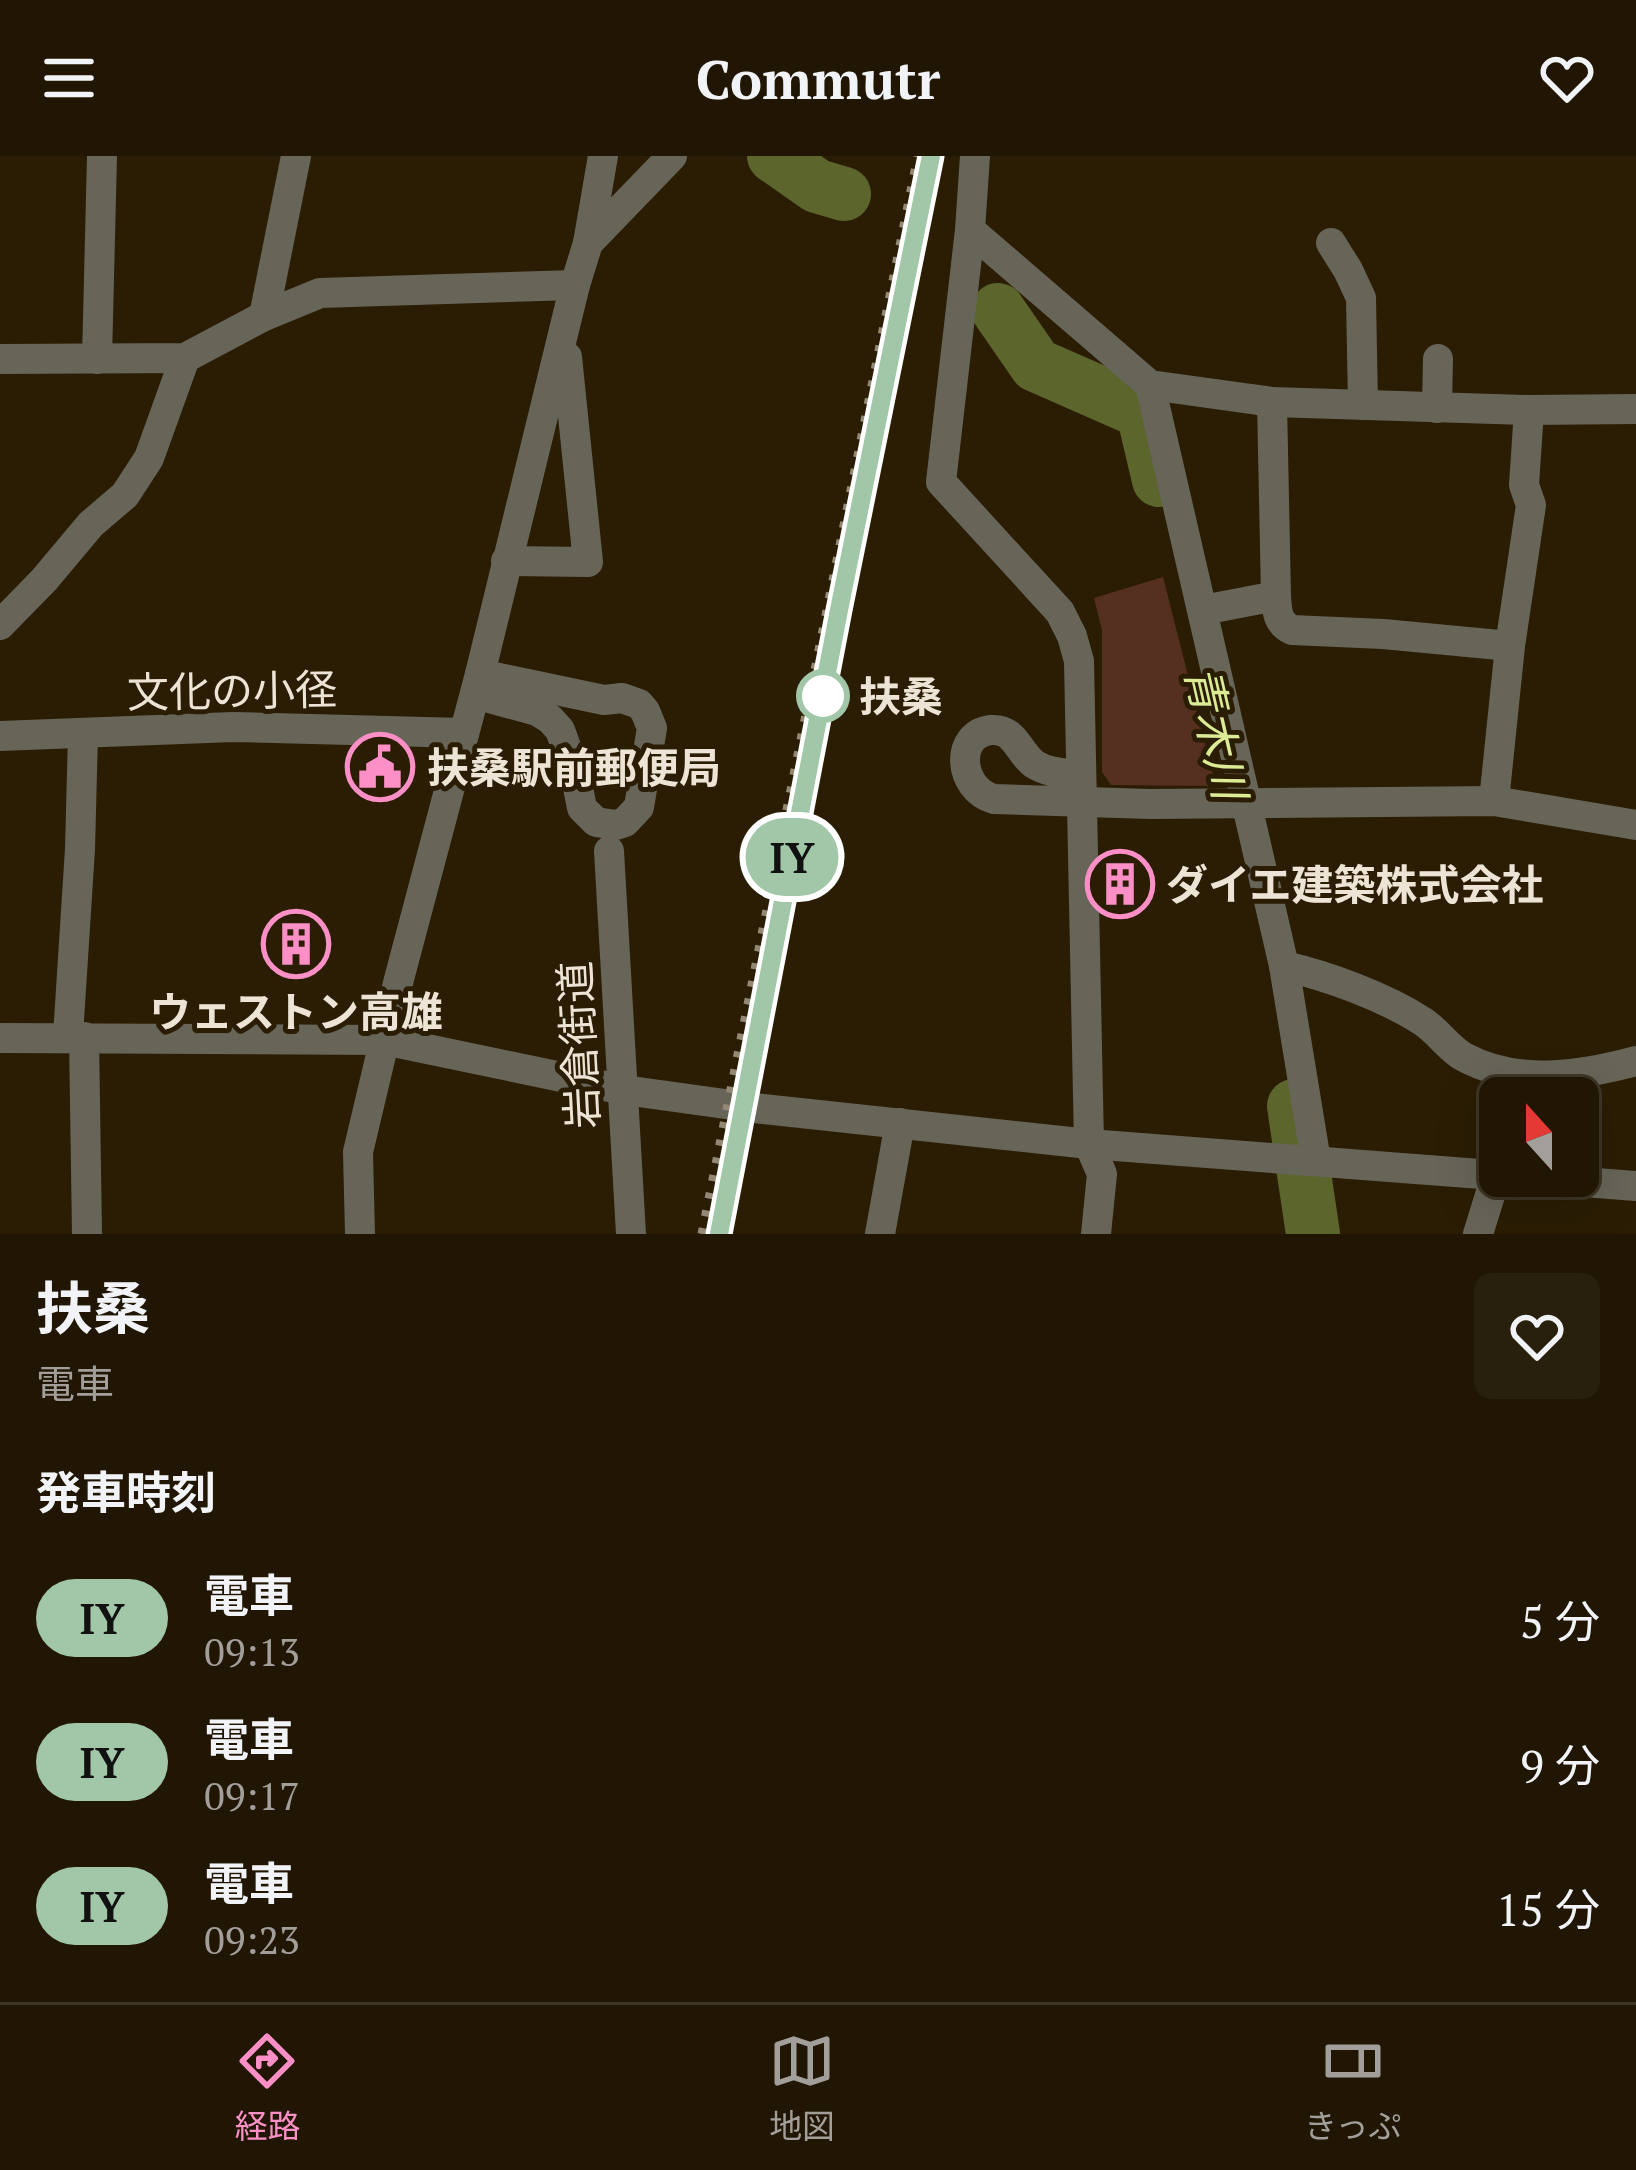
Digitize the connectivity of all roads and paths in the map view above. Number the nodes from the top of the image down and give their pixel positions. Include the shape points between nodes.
1 (102, 156) edge
2 (296, 156) edge
3 (603, 156) edge
4 (672, 156) edge
5 (975, 156) edge
6 (970, 230) junction
7 (588, 243) junction
8 (1331, 243) dead end
9 (575, 285) junction
10 (264, 316) junction
11 (565, 334) junction
12 (97, 358) junction
13 (185, 358) junction
14 (1438, 358) dead end
15 (0, 359) edge
16 (1150, 385) junction
17 (1273, 402) junction
18 (1363, 405) junction
19 (1437, 408) junction
20 (1636, 409) edge
21 (1529, 410) junction
22 (506, 561) junction
23 (1276, 596) junction
24 (1203, 610) junction
25 (0, 626) edge
26 (1510, 646) junction
27 (477, 684) junction
28 (604, 700) junction
29 (83, 734) junction
30 (464, 734) junction
31 (0, 736) edge
32 (574, 772) junction
33 (1081, 790) junction
34 (1494, 801) junction
35 (1249, 802) junction
36 (1636, 825) edge
37 (608, 851) dead end
38 (1285, 966) junction
39 (76, 1037) junction
40 (0, 1038) edge
41 (384, 1040) junction
42 (1636, 1061) edge
43 (624, 1090) junction
44 (900, 1123) junction
45 (1089, 1144) junction
46 (1316, 1161) junction
47 (1479, 1175) edge
48 (1599, 1183) edge
49 (1636, 1186) edge
50 (1489, 1197) edge
51 (87, 1234) edge
52 (360, 1234) edge
53 (631, 1234) edge
54 (880, 1234) edge
55 (1096, 1234) edge
56 (1478, 1234) edge

1 - 12 street
2 - 10 street
3 - 7 street
4 - 7 street
5 - 6 street
6 - 16 street
6 - 33 street via 941,482 1067,624 1079,661
7 - 9 street
8 - 18 street via 1360,298
9 - 10 street via 320,293
9 - 11 street
10 - 13 street
11 - 22 street
11 - 22 street via 588,562
12 - 13 street
12 - 15 street
13 - 25 street via 149,458 124,495
14 - 19 street
16 - 17 street
16 - 24 street
17 - 18 street
17 - 23 street
18 - 19 street
19 - 21 street
20 - 21 street
21 - 26 street via 1524,484 1532,505
22 - 27 street
23 - 24 street
23 - 26 street via 1280,621 1292,630
24 - 35 street
26 - 34 street
27 - 28 street
27 - 30 street
27 - 32 street via 550,718
28 - 32 street via 577,723
28 - 32 street via 631,700 650,719 639,807 626,822 596,822 583,808
29 - 30 street, 文化の小径 via 233,727
29 - 31 street, 文化の小径
29 - 39 street
30 - 41 street
33 - 35 street
33 - 45 street
34 - 35 street
34 - 36 street
35 - 38 street
37 - 43 street, 岩倉街道
38 - 42 street via 1424,1022 1487,1068 1542,1078
38 - 46 street
39 - 40 street
39 - 41 street
39 - 51 street
41 - 43 street
41 - 52 street via 358,1152
43 - 44 street
43 - 53 street, 岩倉街道
44 - 45 street
44 - 54 street
45 - 46 street
45 - 55 street via 1102,1174
46 - 47 street
48 - 49 street
50 - 56 street

